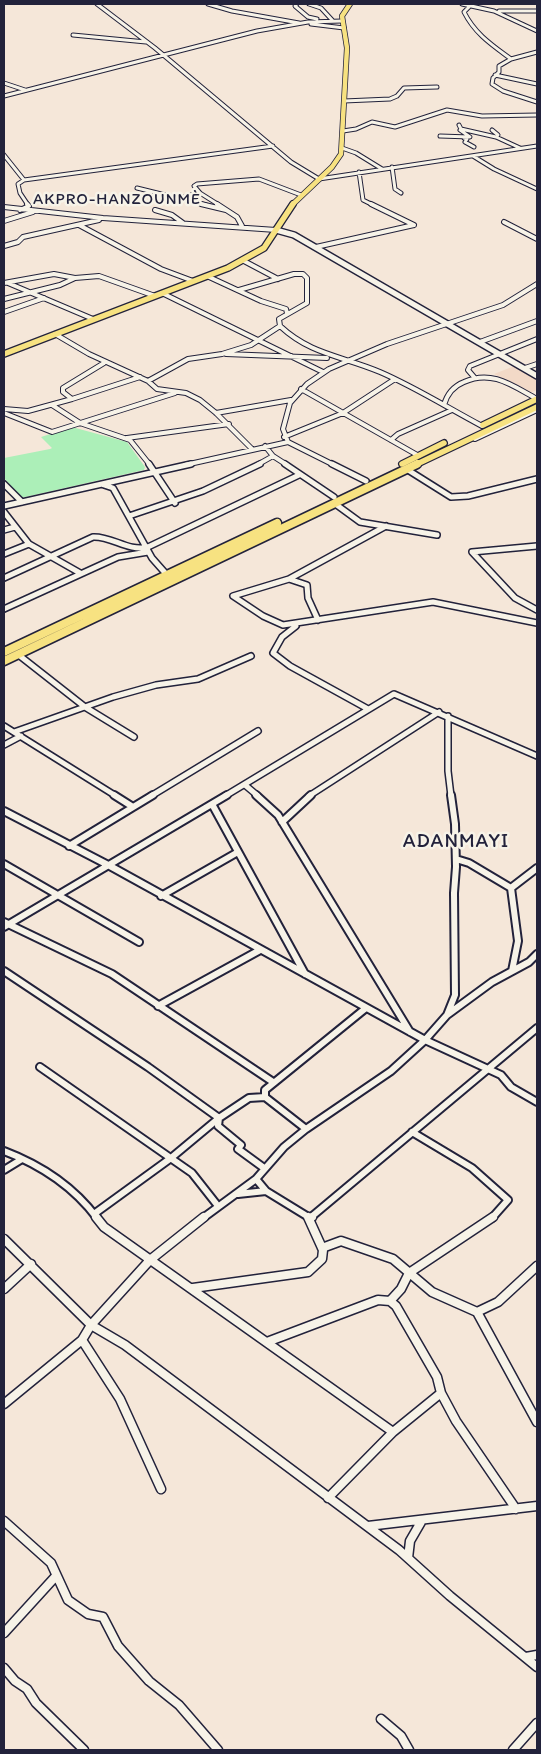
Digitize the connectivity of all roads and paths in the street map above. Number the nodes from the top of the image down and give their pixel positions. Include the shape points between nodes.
1 (97, 4) edge
2 (208, 4) edge
3 (297, 4) edge
4 (309, 4) edge
5 (350, 4) edge
6 (462, 4) edge
7 (470, 6) junction
8 (494, 10) junction
9 (537, 11) edge
10 (324, 20) junction
11 (332, 21) junction
12 (342, 21) junction
13 (302, 23) junction
14 (344, 28) junction
15 (537, 31) edge
16 (73, 35) dead end
17 (146, 42) junction
18 (537, 52) edge
19 (164, 53) junction
20 (510, 58) junction
21 (495, 75) junction
22 (4, 82) edge
23 (537, 84) edge
24 (437, 87) dead end
25 (24, 90) junction
26 (4, 96) edge
27 (344, 101) junction
28 (537, 102) edge
29 (537, 115) edge
30 (492, 130) dead end
31 (343, 131) junction
32 (440, 136) dead end
33 (464, 138) junction
34 (496, 138) junction
35 (272, 146) junction
36 (474, 147) dead end
37 (536, 147) edge
38 (342, 148) junction
39 (522, 148) junction
40 (4, 156) edge
41 (473, 156) junction
42 (392, 167) junction
43 (383, 169) junction
44 (359, 172) junction
45 (318, 179) junction
46 (24, 180) junction
47 (138, 188) dead end
48 (537, 189) edge
49 (200, 193) junction
50 (401, 193) dead end
51 (301, 195) junction
52 (178, 198) junction
53 (4, 207) edge
54 (20, 210) junction
55 (155, 210) dead end
56 (226, 210) junction
57 (34, 211) junction
58 (104, 218) junction
59 (4, 221) edge
60 (504, 222) dead end
61 (183, 223) junction
62 (79, 225) junction
63 (242, 226) junction
64 (276, 230) junction
65 (537, 239) edge
66 (4, 246) edge
67 (316, 248) junction
68 (244, 261) junction
69 (207, 276) junction
70 (75, 278) junction
71 (278, 279) junction
72 (193, 281) junction
73 (5, 282) edge
74 (537, 284) edge
75 (239, 290) junction
76 (31, 292) junction
77 (162, 294) junction
78 (155, 296) junction
79 (43, 298) junction
80 (4, 299) edge
81 (286, 311) junction
82 (4, 312) edge
83 (94, 319) junction
84 (536, 322) edge
85 (444, 323) junction
86 (280, 326) junction
87 (55, 334) junction
88 (537, 339) edge
89 (258, 340) junction
90 (480, 342) junction
91 (4, 354) edge
92 (222, 354) junction
93 (500, 354) junction
94 (294, 358) junction
95 (332, 358) junction
96 (344, 362) junction
97 (104, 363) junction
98 (537, 364) edge
99 (525, 368) junction
100 (322, 372) junction
101 (474, 376) junction
102 (537, 376) edge
103 (140, 377) junction
104 (395, 379) junction
105 (148, 381) junction
106 (301, 390) junction
107 (175, 393) junction
108 (72, 399) junction
109 (537, 399) edge
110 (291, 400) junction
111 (52, 405) junction
112 (444, 406) junction
113 (537, 409) edge
114 (452, 410) junction
115 (4, 411) edge
116 (216, 413) junction
117 (343, 413) junction
118 (80, 423) junction
119 (228, 424) junction
120 (482, 426) junction
121 (284, 437) junction
122 (127, 438) junction
123 (391, 440) junction
124 (288, 442) junction
125 (265, 446) junction
126 (252, 449) junction
127 (273, 456) junction
128 (419, 456) junction
129 (408, 470) junction
130 (153, 472) junction
131 (392, 472) junction
132 (300, 475) junction
133 (537, 479) edge
134 (120, 480) junction
135 (366, 481) junction
136 (4, 484) edge
137 (102, 484) junction
138 (113, 488) junction
139 (334, 501) junction
140 (22, 502) junction
141 (175, 503) junction
142 (4, 506) edge
143 (4, 512) edge
144 (129, 516) junction
145 (386, 526) junction
146 (15, 527) junction
147 (4, 530) edge
148 (437, 535) dead end
149 (29, 544) junction
150 (537, 546) edge
151 (147, 550) junction
152 (4, 554) edge
153 (54, 556) junction
154 (80, 573) junction
155 (168, 575) junction
156 (4, 578) edge
157 (289, 578) junction
158 (4, 609) edge
159 (537, 610) edge
160 (318, 620) junction
161 (537, 623) edge
162 (300, 624) junction
163 (4, 652) edge
164 (20, 656) junction
165 (251, 656) dead end
166 (4, 662) edge
167 (84, 707) junction
168 (368, 709) junction
169 (439, 712) junction
170 (448, 716) junction
171 (4, 726) edge
172 (258, 731) dead end
173 (14, 732) junction
174 (20, 736) junction
175 (134, 737) dead end
176 (4, 745) edge
177 (537, 756) edge
178 (245, 785) junction
179 (212, 804) junction
180 (133, 807) junction
181 (4, 810) edge
182 (282, 822) junction
183 (69, 846) junction
184 (238, 852) junction
185 (456, 860) junction
186 (4, 864) edge
187 (110, 866) junction
188 (537, 868) edge
189 (511, 888) junction
190 (59, 896) junction
191 (160, 896) junction
192 (5, 924) edge
193 (140, 942) dead end
194 (260, 950) junction
195 (537, 954) edge
196 (4, 970) edge
197 (512, 971) junction
198 (304, 974) junction
199 (158, 1006) junction
200 (366, 1008) junction
201 (447, 1015) junction
202 (537, 1028) edge
203 (410, 1032) junction
204 (425, 1040) junction
205 (40, 1067) dead end
206 (486, 1070) junction
207 (273, 1082) junction
208 (265, 1096) junction
209 (537, 1102) edge
210 (219, 1118) junction
211 (306, 1128) junction
212 (412, 1132) junction
213 (4, 1151) edge
214 (171, 1158) junction
215 (22, 1159) junction
216 (264, 1168) junction
217 (4, 1170) edge
218 (256, 1179) junction
219 (266, 1191) junction
220 (236, 1194) junction
221 (218, 1206) junction
222 (94, 1214) junction
223 (310, 1218) junction
224 (4, 1239) edge
225 (322, 1248) junction
226 (150, 1260) junction
227 (31, 1264) junction
228 (537, 1266) edge
229 (410, 1273) junction
230 (193, 1288) junction
231 (4, 1289) edge
232 (390, 1301) junction
233 (477, 1312) junction
234 (92, 1325) junction
235 (82, 1340) junction
236 (267, 1342) junction
237 (441, 1393) junction
238 (4, 1404) edge
239 (537, 1422) edge
240 (393, 1432) junction
241 (161, 1489) dead end
242 (328, 1498) junction
243 (537, 1506) edge
244 (516, 1509) junction
245 (4, 1520) edge
246 (421, 1522) junction
247 (368, 1526) junction
248 (408, 1558) junction
249 (56, 1576) junction
250 (4, 1633) edge
251 (537, 1655) edge
252 (526, 1657) junction
253 (537, 1667) edge
254 (4, 1668) edge
255 (381, 1719) dead end
256 (537, 1723) edge
257 (84, 1750) edge
258 (218, 1750) edge
259 (409, 1750) edge
260 (512, 1750) edge

1 - 17 street
2 - 13 street
3 - 10 street via 295,8 308,16
4 - 11 street via 321,8
5 - 12 main road
6 - 7 street
7 - 8 street
7 - 20 street via 464,12 470,26
8 - 9 street
8 - 15 street
10 - 11 street
10 - 13 street
11 - 12 street
12 - 14 main road
13 - 14 street
13 - 19 street
14 - 27 main road via 347,48
16 - 17 street
17 - 19 street
18 - 20 street
19 - 25 street
19 - 35 street
20 - 21 street via 499,66
21 - 23 street
21 - 28 street via 492,84 497,88
22 - 25 street
24 - 27 street via 404,88 395,98 382,100
25 - 26 street
27 - 31 main road
29 - 31 street via 482,116 447,110 401,126 386,127 372,122
30 - 34 street via 498,135
31 - 38 main road
32 - 33 street
33 - 34 street via 470,137 460,127
33 - 36 street
34 - 39 street
35 - 45 street
35 - 46 street
37 - 39 street
38 - 43 street
38 - 45 main road via 337,161
39 - 41 street
40 - 46 street
41 - 42 street
41 - 48 street
42 - 43 street
42 - 50 street via 394,190
43 - 44 street
44 - 45 street
44 - 67 street via 363,200 414,225
45 - 51 main road
46 - 54 street via 18,184 18,189 29,206
47 - 52 street
49 - 51 street via 194,185 259,179
49 - 52 street
49 - 56 street
51 - 64 main road
52 - 56 street
53 - 54 street
54 - 57 street
55 - 61 street via 172,215
56 - 63 street
57 - 58 street
57 - 59 street
58 - 61 street
58 - 62 street
60 - 65 street
61 - 63 street
62 - 66 street via 23,237
62 - 72 street via 161,269
63 - 64 street
64 - 67 main road via 294,235
64 - 68 main road via 264,248
67 - 85 main road
68 - 69 main road
68 - 71 street
69 - 72 main road
69 - 75 street
70 - 73 street via 54,274
70 - 76 street
70 - 78 street via 104,277
71 - 75 street
71 - 81 street via 294,274 306,275 307,303
72 - 77 main road
73 - 76 street
74 - 85 street via 499,307
75 - 81 street
76 - 79 street
76 - 80 street
77 - 78 main road
77 - 89 street
78 - 83 main road
79 - 82 street
79 - 83 street
81 - 86 street via 280,319
83 - 87 main road
84 - 90 street
85 - 90 main road
85 - 96 street
86 - 89 street
86 - 95 street via 305,347
87 - 91 main road
87 - 97 street
88 - 93 street
89 - 92 street
89 - 94 street
90 - 93 main road
92 - 94 street
92 - 105 street via 188,358
93 - 99 main road
93 - 101 street via 470,366 468,370
94 - 95 street
94 - 100 street
95 - 96 street
96 - 100 street
96 - 104 street via 367,367
97 - 103 street
97 - 108 street via 63,388 63,392
98 - 99 street
99 - 102 main road
100 - 106 street
101 - 109 street via 494,376
101 - 112 street via 449,392
103 - 105 street
103 - 108 street
104 - 112 street
104 - 117 street
105 - 107 street
106 - 110 street
106 - 117 street
107 - 116 street via 189,394
107 - 118 street
108 - 111 street
109 - 120 main road
110 - 116 street
110 - 121 street via 282,428
111 - 115 street
111 - 118 street
112 - 114 street
113 - 129 street
113 - 131 main road
114 - 120 street
114 - 123 street
115 - 118 street via 52,432
116 - 119 street
117 - 121 street
117 - 123 street
118 - 122 street
119 - 122 street
119 - 126 street
120 - 128 main road
121 - 124 street
122 - 130 street
123 - 128 street
124 - 125 street
124 - 135 street
125 - 126 street
125 - 127 street
126 - 130 street
127 - 132 street
127 - 141 street via 225,483
128 - 131 main road
129 - 133 street via 451,497 468,496
129 - 139 street
130 - 134 street
130 - 141 street
131 - 135 main road
131 - 139 main road
132 - 139 street
132 - 151 street via 176,532
134 - 137 street
134 - 138 street
135 - 139 main road
136 - 140 street
137 - 138 street
137 - 140 street
138 - 144 street
139 - 145 street via 360,522
139 - 155 main road
139 - 164 street
139 - 166 main road
140 - 142 street
141 - 144 street
143 - 146 street
144 - 151 street
145 - 148 street
145 - 157 street
146 - 147 street
146 - 149 street
149 - 152 street
149 - 153 street
150 - 159 street via 472,552 515,598
151 - 153 street via 131,549 96,536
151 - 154 street via 118,557
151 - 155 street
153 - 154 street
153 - 156 street
154 - 158 street
155 - 163 main road
157 - 160 street via 307,585 308,598
157 - 162 street via 233,596 275,623
160 - 161 street via 433,602
160 - 162 street
162 - 168 street via 278,641 273,653 290,666
164 - 166 street
164 - 167 street
165 - 167 street via 198,678 156,685
167 - 173 street
167 - 175 street
168 - 169 street via 394,694
168 - 178 street
169 - 170 street
169 - 182 street via 312,794
170 - 177 street
170 - 185 street via 448,771
171 - 173 street
172 - 180 street
173 - 174 street
174 - 176 street
174 - 180 street
178 - 179 street
178 - 182 street
179 - 184 street
179 - 187 street
180 - 183 street
181 - 183 street
182 - 203 street
183 - 187 street
184 - 191 street
184 - 198 street
185 - 189 street via 469,863
185 - 201 street via 455,995
186 - 190 street
187 - 190 street
187 - 191 street
188 - 189 street
189 - 197 street via 518,926 517,962
190 - 192 street
190 - 193 street
191 - 194 street
192 - 199 street via 112,974
194 - 198 street
194 - 199 street
195 - 197 street
196 - 210 street
197 - 201 street
198 - 200 street
199 - 207 street
200 - 203 street
200 - 207 street
201 - 204 street
202 - 206 street
203 - 204 street
204 - 206 street
204 - 211 street via 392,1071
205 - 214 street
206 - 209 street via 501,1076 511,1087
206 - 212 street
207 - 208 street
208 - 210 street via 249,1098
208 - 211 street
210 - 214 street
210 - 216 street via 218,1126 241,1145 238,1149
211 - 216 street
212 - 223 street
212 - 229 street via 472,1168 508,1200 491,1219
213 - 215 street
214 - 221 street via 192,1173
214 - 222 street
215 - 217 street
215 - 222 street via 66,1184
216 - 218 street
218 - 219 street
218 - 220 street
219 - 220 street
219 - 223 street
220 - 221 street
221 - 226 street
222 - 226 street via 104,1227
223 - 225 street
224 - 227 street
225 - 229 street via 340,1241 357,1245 393,1259
225 - 230 street via 322,1259 308,1272
226 - 230 street
226 - 234 street
227 - 231 street
227 - 234 street
228 - 233 street via 498,1302
229 - 232 street
229 - 233 street via 432,1292
230 - 236 street
232 - 236 street via 378,1300
232 - 237 street via 437,1377
233 - 239 street
234 - 235 street
234 - 242 street via 125,1344
235 - 238 street
235 - 241 street via 120,1399
236 - 240 street
237 - 240 street
237 - 244 street via 456,1421
240 - 242 street
242 - 247 street
243 - 244 street
244 - 246 street
245 - 249 street via 51,1563
246 - 247 street
246 - 248 street via 410,1541
247 - 248 street
248 - 252 street
249 - 250 street
249 - 258 street via 68,1600 88,1614 104,1617 118,1646 149,1681 179,1705
251 - 252 street
252 - 253 street
254 - 257 street
255 - 259 street via 401,1736
256 - 260 street

